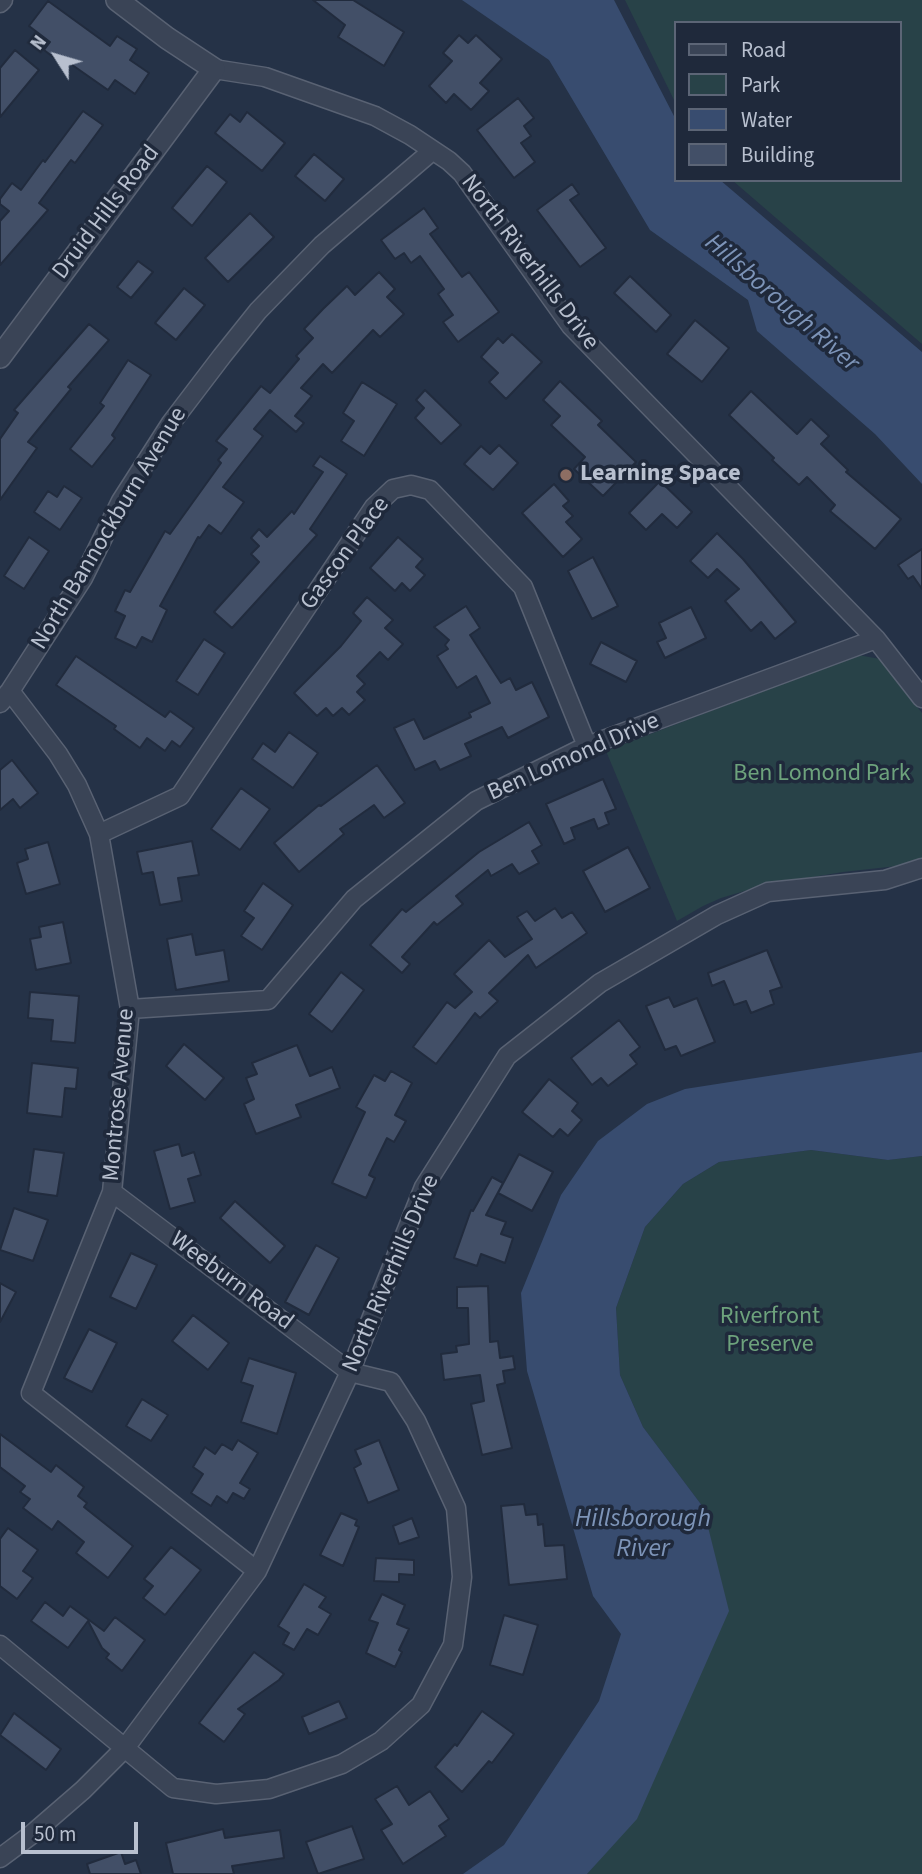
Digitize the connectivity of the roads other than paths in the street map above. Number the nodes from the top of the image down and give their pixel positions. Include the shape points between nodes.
1 (117, 0) edge
2 (214, 69) junction
3 (432, 151) junction
4 (0, 357) edge
5 (876, 639) junction
6 (5, 697) edge
7 (922, 698) edge
8 (587, 746) junction
9 (99, 834) junction
10 (922, 868) edge
11 (130, 1009) junction
12 (113, 1192) junction
13 (350, 1372) junction
14 (257, 1572) junction
15 (0, 1645) edge
16 (125, 1748) junction
17 (0, 1858) edge

1 - 2 street, North Riverhills Drive
2 - 3 street, North Riverhills Drive via 265,77 375,116
2 - 4 street, Druid Hills Road
3 - 5 street, North Riverhills Drive via 462,173 571,326
3 - 6 street, North Bannockburn Avenue via 322,245 222,356 121,501 83,578
5 - 7 street, North Riverhills Drive
5 - 8 street, Ben Lomond Drive
6 - 9 street, Montrose Avenue via 58,754
8 - 9 street, Gascon Place via 523,587 430,490 411,485 393,489 374,507 180,796
8 - 11 street, Ben Lomond Drive via 477,801 354,899 268,1000
9 - 11 street, Montrose Avenue
10 - 13 street, North Riverhills Drive via 885,880 768,892 718,915 600,983 507,1056 424,1187
11 - 12 street, Montrose Avenue
12 - 13 street, Weeburn Road
12 - 14 street, Montrose Avenue via 31,1393
13 - 14 street, North Riverhills Drive
13 - 16 street via 391,1382 416,1421 456,1508 462,1577 453,1646 421,1705 382,1741 342,1764 269,1789 215,1794 173,1788
14 - 16 street, North Riverhills Drive
15 - 16 street
16 - 17 street, North Riverhills Drive via 83,1790

